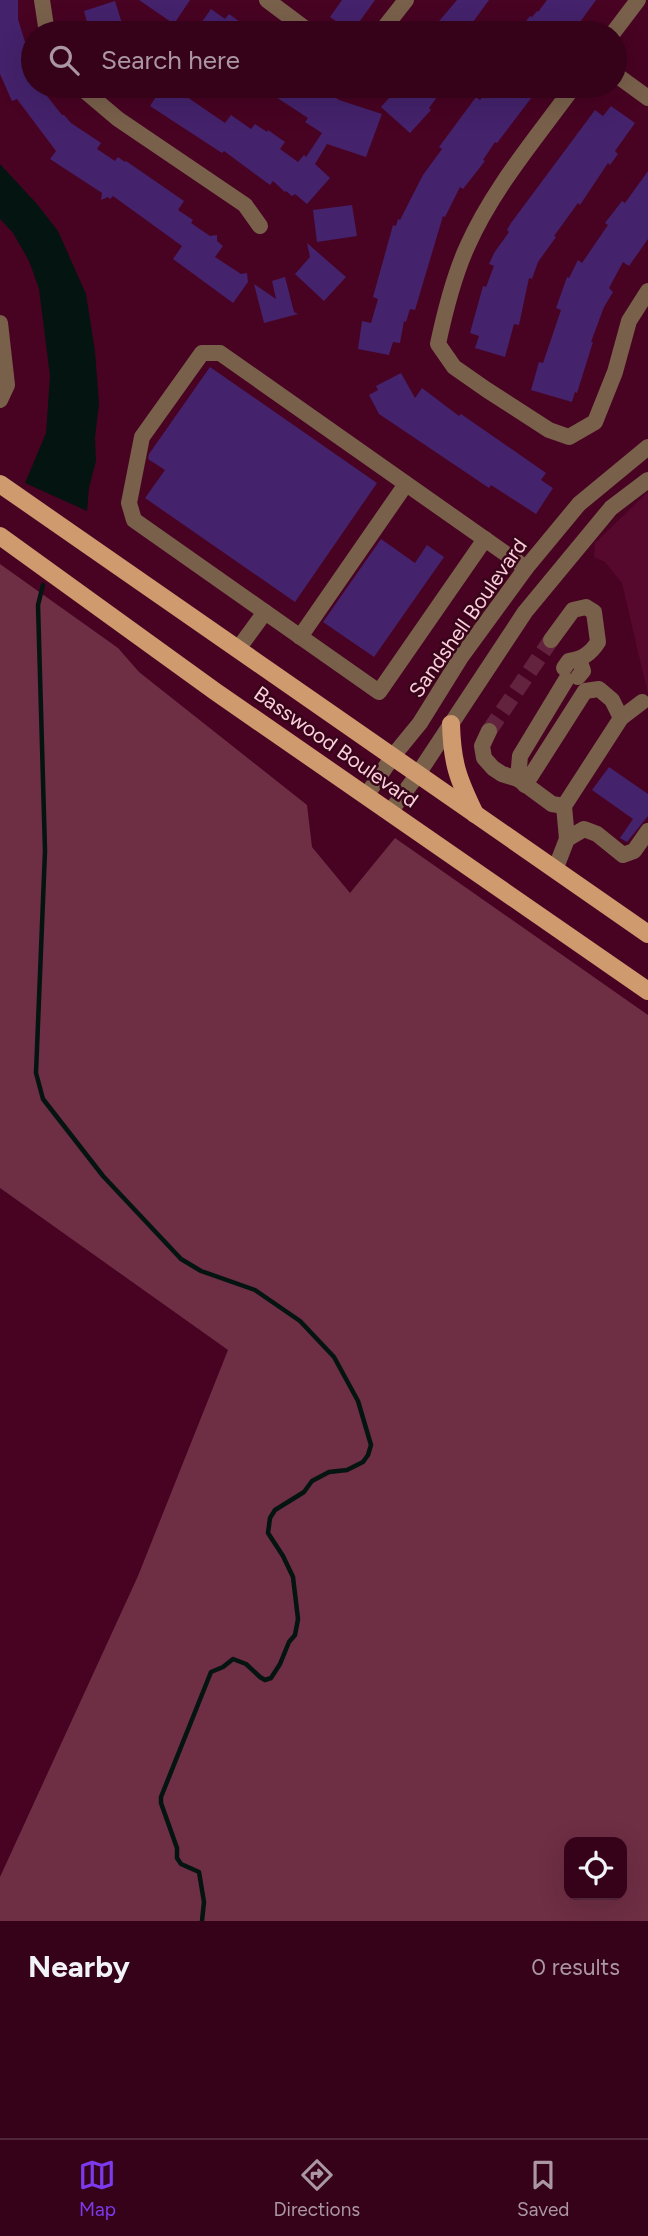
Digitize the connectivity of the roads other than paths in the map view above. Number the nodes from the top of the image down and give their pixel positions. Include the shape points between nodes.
1 (42, 0) edge
2 (267, 0) edge
3 (406, 0) edge
4 (638, 0) edge
5 (45, 21) edge
6 (295, 21) edge
7 (389, 21) edge
8 (622, 21) edge
9 (627, 83) edge
10 (93, 98) edge
11 (565, 98) edge
12 (648, 98) edge
13 (260, 226) dead end
14 (648, 290) edge
15 (0, 323) edge
16 (0, 400) edge
17 (648, 447) edge
18 (648, 480) edge
19 (0, 484) edge
20 (406, 484) junction
21 (0, 536) edge
22 (485, 539) junction
23 (526, 568) junction
24 (265, 612) junction
25 (300, 637) junction
26 (551, 640) tunnel mouth
27 (238, 649) junction
28 (642, 702) dead end
29 (621, 718) junction
30 (451, 724) junction
31 (489, 731) tunnel mouth
32 (393, 756) junction
33 (418, 774) junction
34 (522, 782) junction
35 (366, 796) junction
36 (564, 806) junction
37 (390, 812) junction
38 (475, 814) junction
39 (648, 831) edge
40 (568, 839) junction
41 (555, 870) junction
42 (648, 934) edge
43 (648, 990) edge

1 - 5 street
2 - 6 street
3 - 7 street
4 - 8 street
9 - 12 street
10 - 13 street via 245,205
11 - 14 street via 494,196 467,246 448,296 438,344 454,367 549,430 569,437 595,422 629,321
15 - 16 street via 7,385
17 - 23 street, Sandshell Boulevard via 579,504
18 - 30 street, Sandshell Boulevard via 611,508 569,556 525,612
19 - 27 main road, Basswood Boulevard
20 - 22 street
20 - 24 street via 220,354 202,353 142,437 129,503 134,520
20 - 25 street
21 - 35 main road, Basswood Boulevard
22 - 23 street
22 - 25 street via 379,692
23 - 32 street, Sandshell Boulevard
24 - 25 street
24 - 27 street
26 - 34 street via 573,610 586,607 594,612 598,642 569,676 520,756
27 - 32 main road, Basswood Boulevard
28 - 29 street
29 - 34 street via 612,700 599,689 585,691
29 - 36 street
30 - 33 street, Sandshell Boulevard
30 - 38 main road via 458,776
31 - 34 street via 482,746 484,758 502,774
32 - 33 main road, Basswood Boulevard
32 - 35 street, Sandshell Boulevard
33 - 37 street, Sandshell Boulevard
33 - 38 main road, Basswood Boulevard
34 - 36 street via 552,804
35 - 37 main road, Basswood Boulevard
36 - 40 street
37 - 43 main road, Basswood Boulevard
38 - 41 main road, Basswood Boulevard
39 - 40 street via 634,851 623,855 584,829
40 - 41 street
41 - 42 main road, Basswood Boulevard

